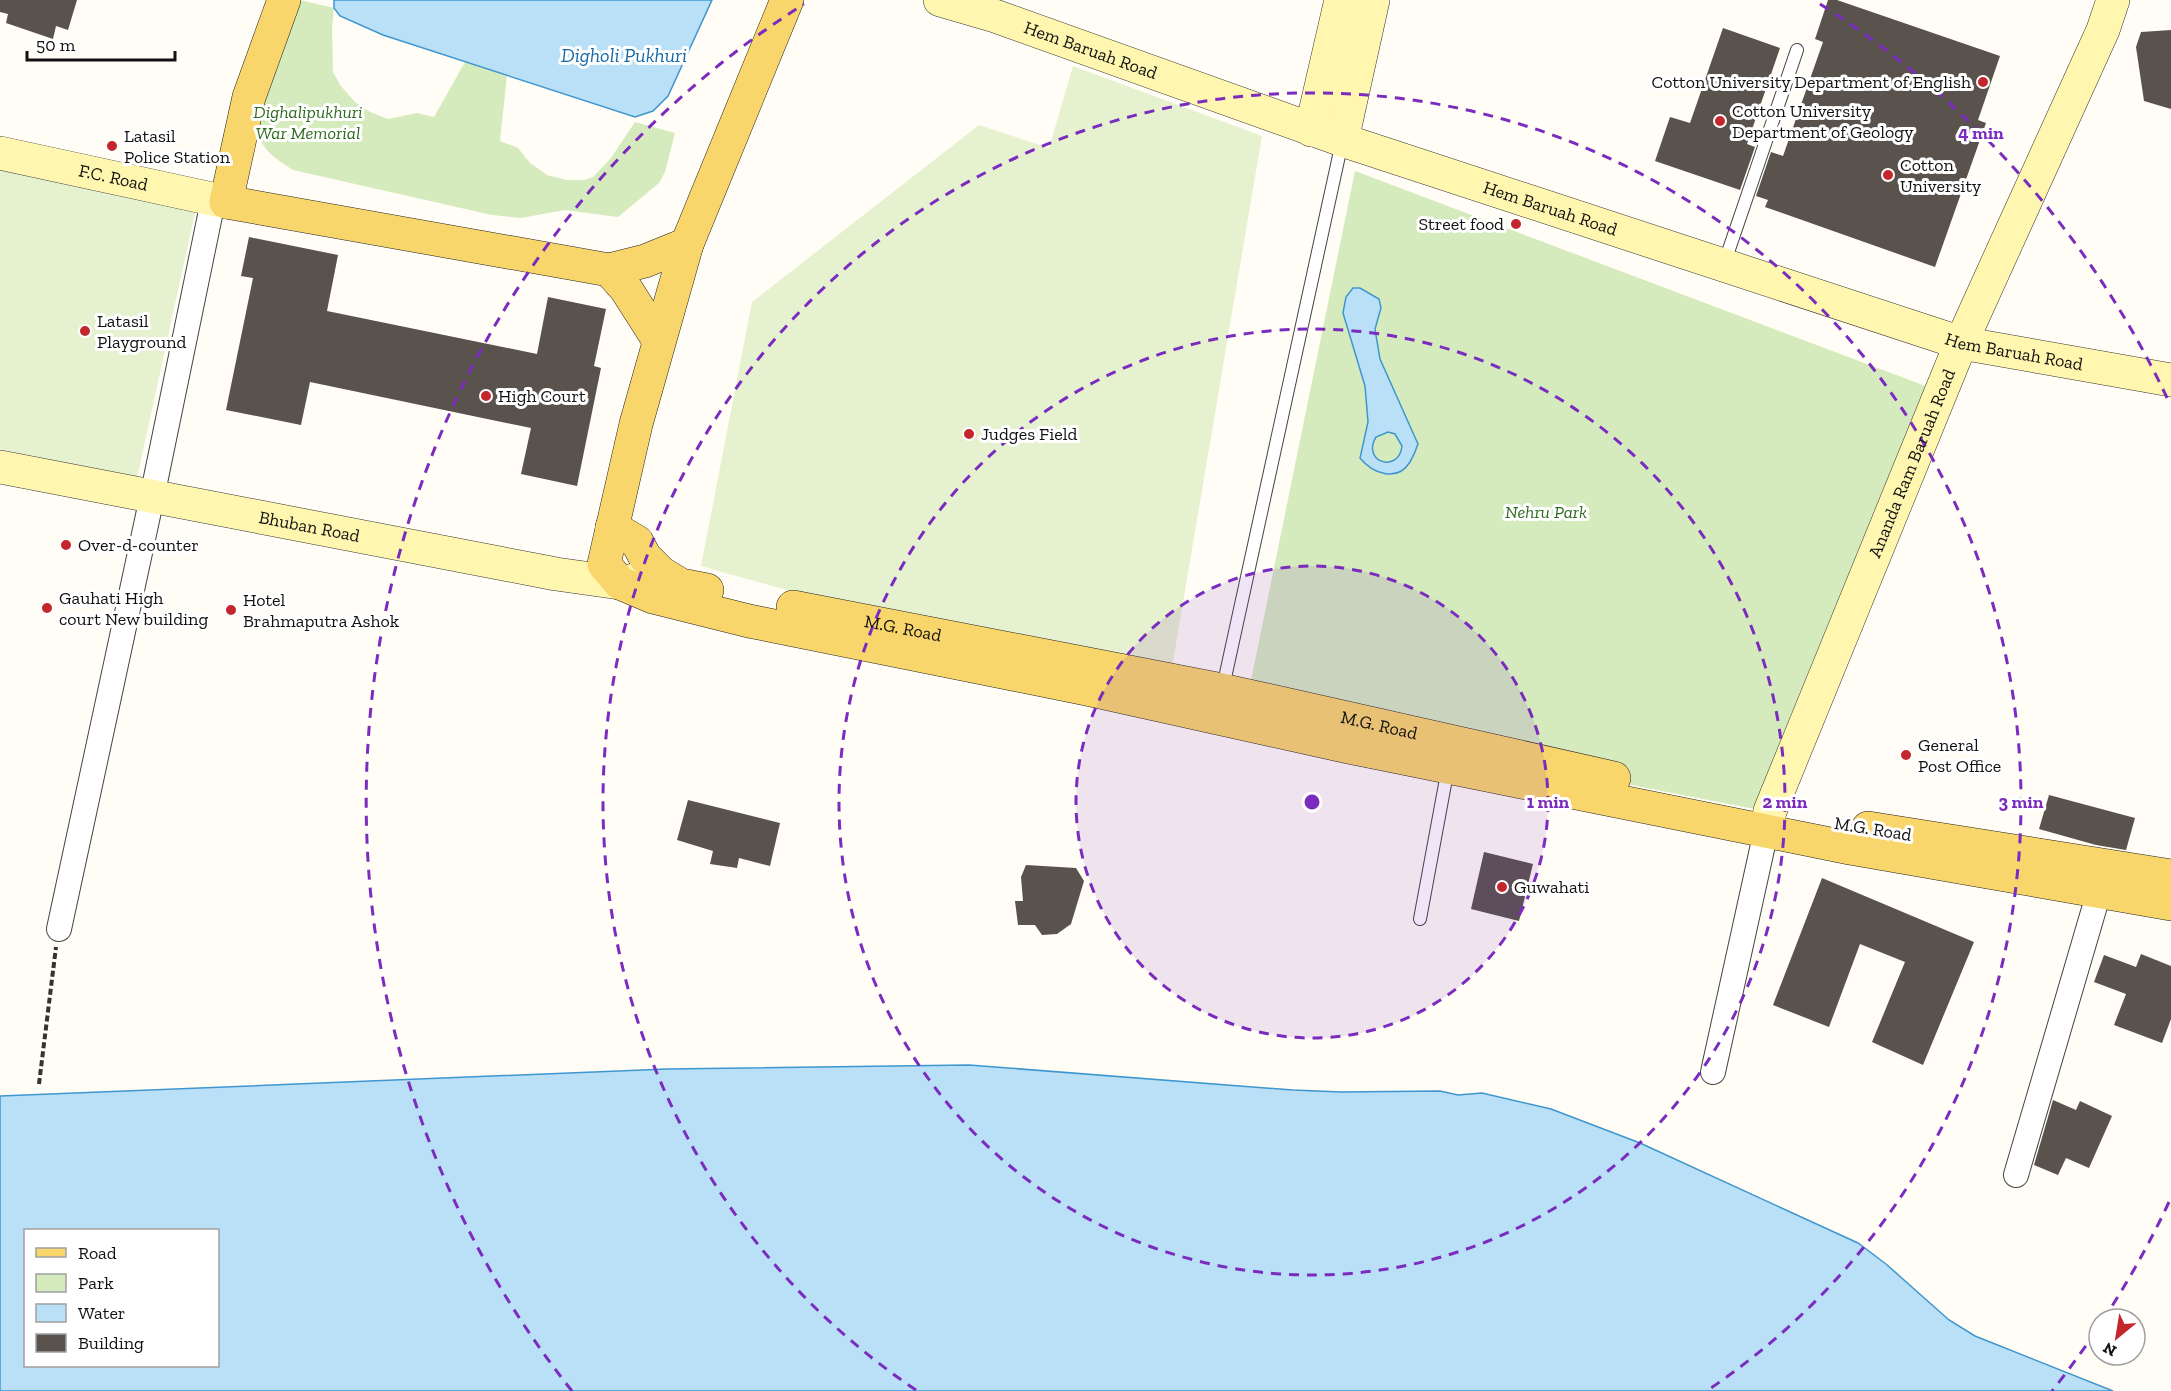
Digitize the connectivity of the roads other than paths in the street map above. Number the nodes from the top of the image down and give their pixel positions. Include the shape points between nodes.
1 (284, 0) edge
2 (787, 0) edge
3 (940, 0) edge
4 (1341, 0) edge
5 (1373, 0) edge
6 (2113, 0) edge
7 (1797, 50) dead end
8 (1311, 130) junction
9 (1342, 140) junction
10 (0, 153) edge
11 (220, 202) junction
12 (687, 243) junction
13 (1724, 266) junction
14 (609, 270) junction
15 (658, 339) junction
16 (1960, 343) junction
17 (2171, 380) edge
18 (0, 467) edge
19 (152, 497) junction
20 (612, 527) junction
21 (661, 573) junction
22 (620, 583) junction
23 (1222, 690) junction
24 (1448, 767) junction
25 (1768, 822) junction
26 (2171, 876) edge
27 (2099, 892) junction
28 (2171, 904) edge
29 (1420, 919) dead end
30 (59, 928) road end
31 (1713, 1072) dead end
32 (2016, 1174) dead end

1 - 11 main road via 249,97
2 - 12 main road
3 - 8 street, Hem Baruah Road via 995,16
4 - 8 street
5 - 9 street
6 - 16 street, Ananda Ram Baruah Road via 2103,30
7 - 13 lane
8 - 9 street, Hem Baruah Road
9 - 13 street, Hem Baruah Road
9 - 23 lane
10 - 11 street, F.C. Road
11 - 14 main road
11 - 19 street
12 - 14 main road via 645,261
12 - 15 main road
13 - 16 street, Hem Baruah Road
14 - 15 main road
15 - 20 main road
16 - 17 street, Hem Baruah Road
16 - 25 street, Ananda Ram Baruah Road
18 - 19 street, Bhuban Road
19 - 22 street, Bhuban Road
19 - 30 street
20 - 21 main road, M.G. Road via 637,542
20 - 22 main road via 604,564
21 - 22 street
21 - 23 main road, M.G. Road via 681,585
22 - 24 main road via 653,597 749,621
23 - 25 main road, M.G. Road
24 - 25 main road
24 - 29 lane
25 - 26 main road, M.G. Road
25 - 27 main road via 1850,848
25 - 31 street
27 - 28 main road
27 - 32 street

